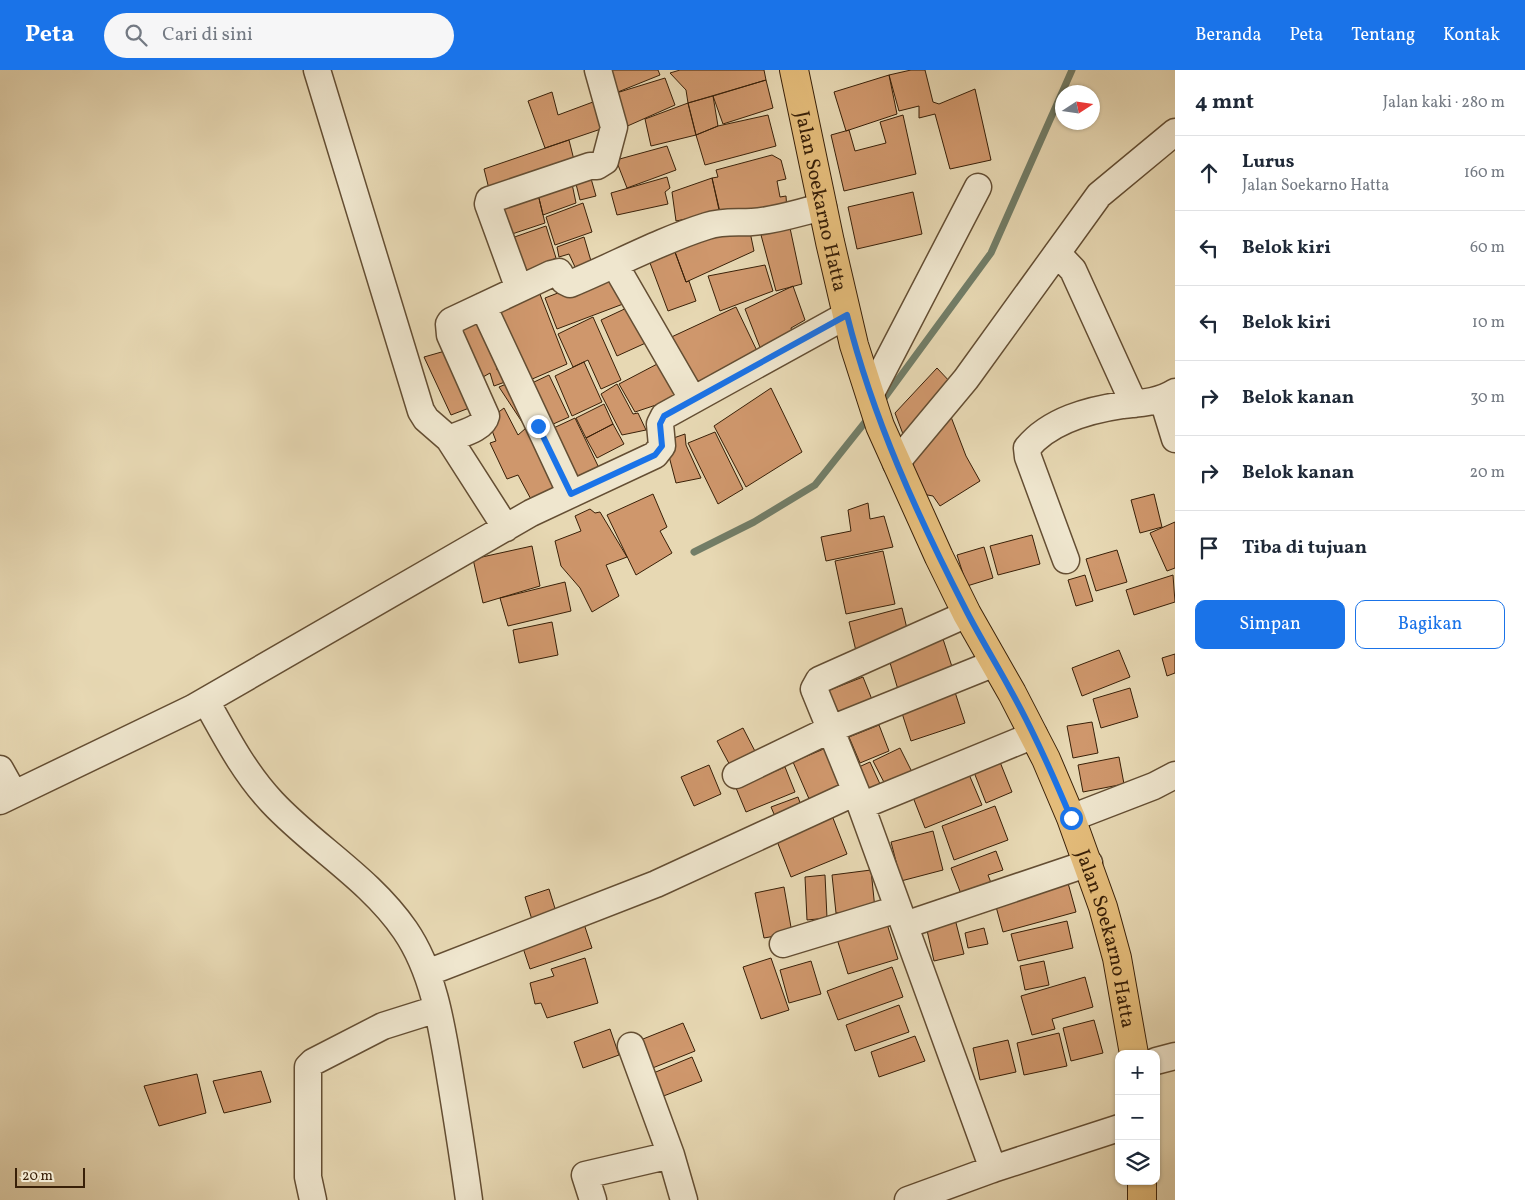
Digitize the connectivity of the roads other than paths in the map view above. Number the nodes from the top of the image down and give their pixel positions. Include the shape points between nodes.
1 (316, 70) edge
2 (598, 70) edge
3 (794, 70) edge
4 (1175, 132) edge
5 (978, 187) dead end
6 (823, 207) junction
7 (1057, 253) junction
8 (615, 265) junction
9 (519, 289) junction
10 (483, 306) junction
11 (847, 315) junction
12 (1169, 396) edge
13 (693, 400) junction
14 (1134, 404) junction
15 (874, 407) junction
16 (449, 439) junction
17 (1175, 439) edge
18 (896, 464) junction
19 (571, 494) junction
20 (506, 528) junction
21 (1066, 560) dead end
22 (967, 614) junction
23 (995, 663) junction
24 (206, 701) junction
25 (831, 730) junction
26 (1034, 735) junction
27 (0, 769) edge
28 (736, 775) dead end
29 (1175, 776) edge
30 (7, 798) edge
31 (858, 799) junction
32 (1071, 818) junction
33 (1089, 863) junction
34 (901, 917) junction
35 (783, 944) dead end
36 (427, 973) junction
37 (437, 1009) junction
38 (632, 1046) dead end
39 (1133, 1050) edge
40 (1175, 1056) edge
41 (1160, 1060) edge
42 (1115, 1129) edge
43 (671, 1155) junction
44 (994, 1169) junction
45 (1142, 1185) edge
46 (313, 1200) edge
47 (470, 1200) edge
48 (593, 1200) edge
49 (684, 1200) edge
50 (908, 1200) edge
51 (1142, 1200) edge

1 - 16 street via 421,411
2 - 9 street via 614,127 605,161 489,200
3 - 6 main road, Jalan Soekarno Hatta
4 - 7 street via 1099,194
5 - 15 street
6 - 8 street via 752,222 706,226
6 - 11 main road, Jalan Soekarno Hatta
7 - 14 street via 1073,270
7 - 18 street via 966,379
8 - 9 street via 570,284 559,272
8 - 13 street
9 - 10 street
10 - 16 street via 449,324 450,335 485,420
10 - 19 street
11 - 13 street
11 - 15 main road, Jalan Soekarno Hatta
12 - 14 street
12 - 17 street
13 - 19 street via 664,416 660,424 662,446 655,455
14 - 21 street via 1100,408 1054,426 1027,448
15 - 18 main road, Jalan Soekarno Hatta
16 - 20 street
18 - 22 main road, Jalan Soekarno Hatta
19 - 20 street
20 - 24 street
22 - 23 main road, Jalan Soekarno Hatta
22 - 25 street via 819,680 814,689
23 - 25 street
23 - 26 main road, Jalan Soekarno Hatta
24 - 30 street
24 - 36 street via 243,767 303,832 372,889 405,931
25 - 28 street
25 - 31 street
26 - 31 street
26 - 32 main road, Jalan Soekarno Hatta
27 - 30 street
29 - 32 street
31 - 34 street
31 - 36 street via 656,884
32 - 33 main road, Jalan Soekarno Hatta
33 - 34 street
33 - 39 main road, Jalan Soekarno Hatta via 1117,958
34 - 35 street
34 - 44 street
36 - 37 street
37 - 46 street via 383,1026 308,1067 308,1177
37 - 47 street
38 - 43 street
40 - 41 street
42 - 44 street
43 - 48 street via 585,1175
43 - 49 street
44 - 50 street
45 - 51 main road

